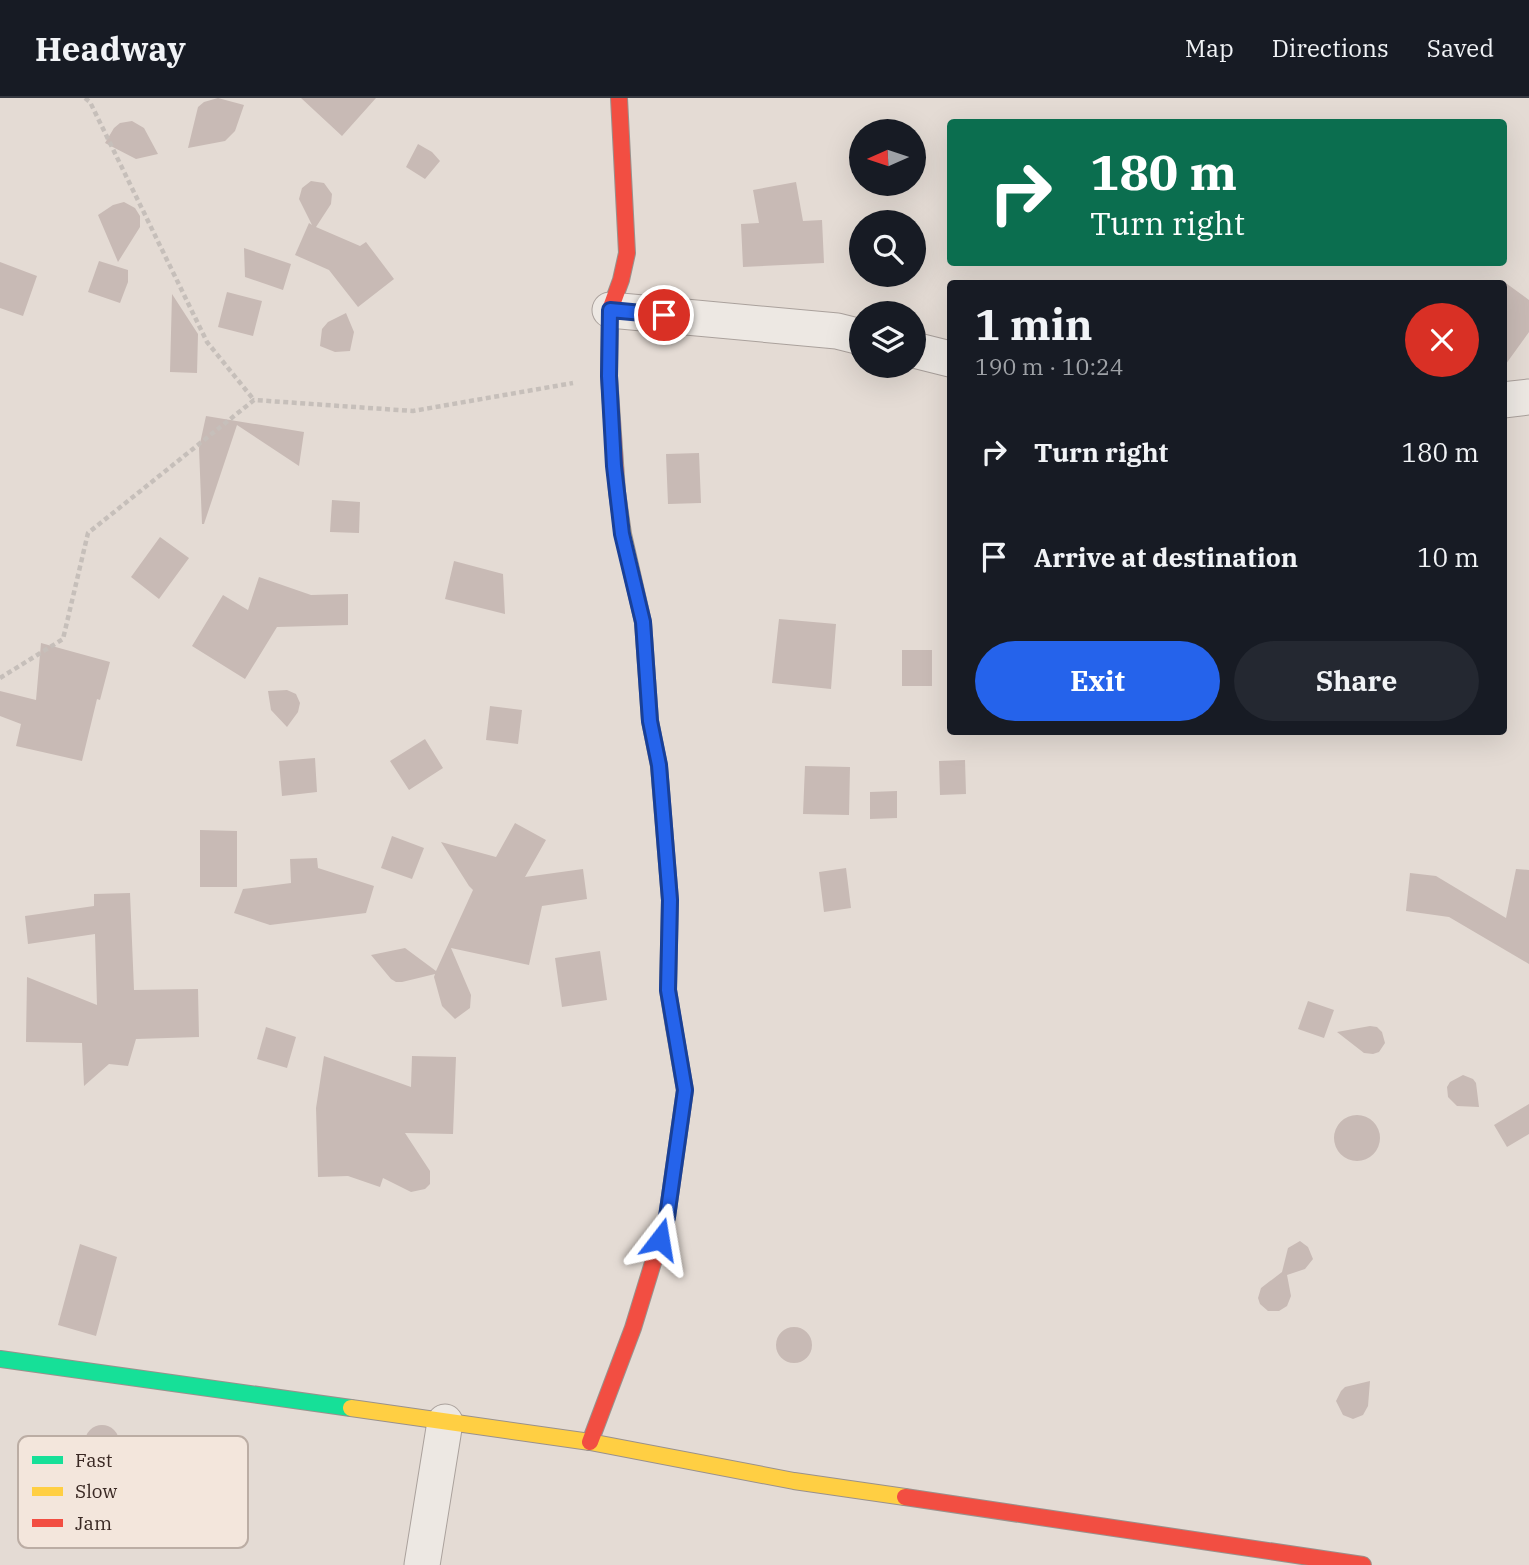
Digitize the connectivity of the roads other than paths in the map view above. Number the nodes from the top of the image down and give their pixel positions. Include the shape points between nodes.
1 (619, 98) edge
2 (610, 310) junction
3 (849, 334) edge
4 (926, 353) edge
5 (947, 358) edge
6 (1529, 397) edge
7 (1507, 400) edge
8 (0, 1359) edge
9 (445, 1422) junction
10 (590, 1442) junction
11 (422, 1565) edge
12 (1363, 1565) edge

1 - 2 street via 627,253
2 - 3 street
2 - 10 street via 614,466 622,534 643,622 670,900 668,990 685,1090 667,1217 633,1328
4 - 5 street
6 - 7 street
8 - 9 street
9 - 10 street
9 - 11 street
10 - 12 street via 794,1480

